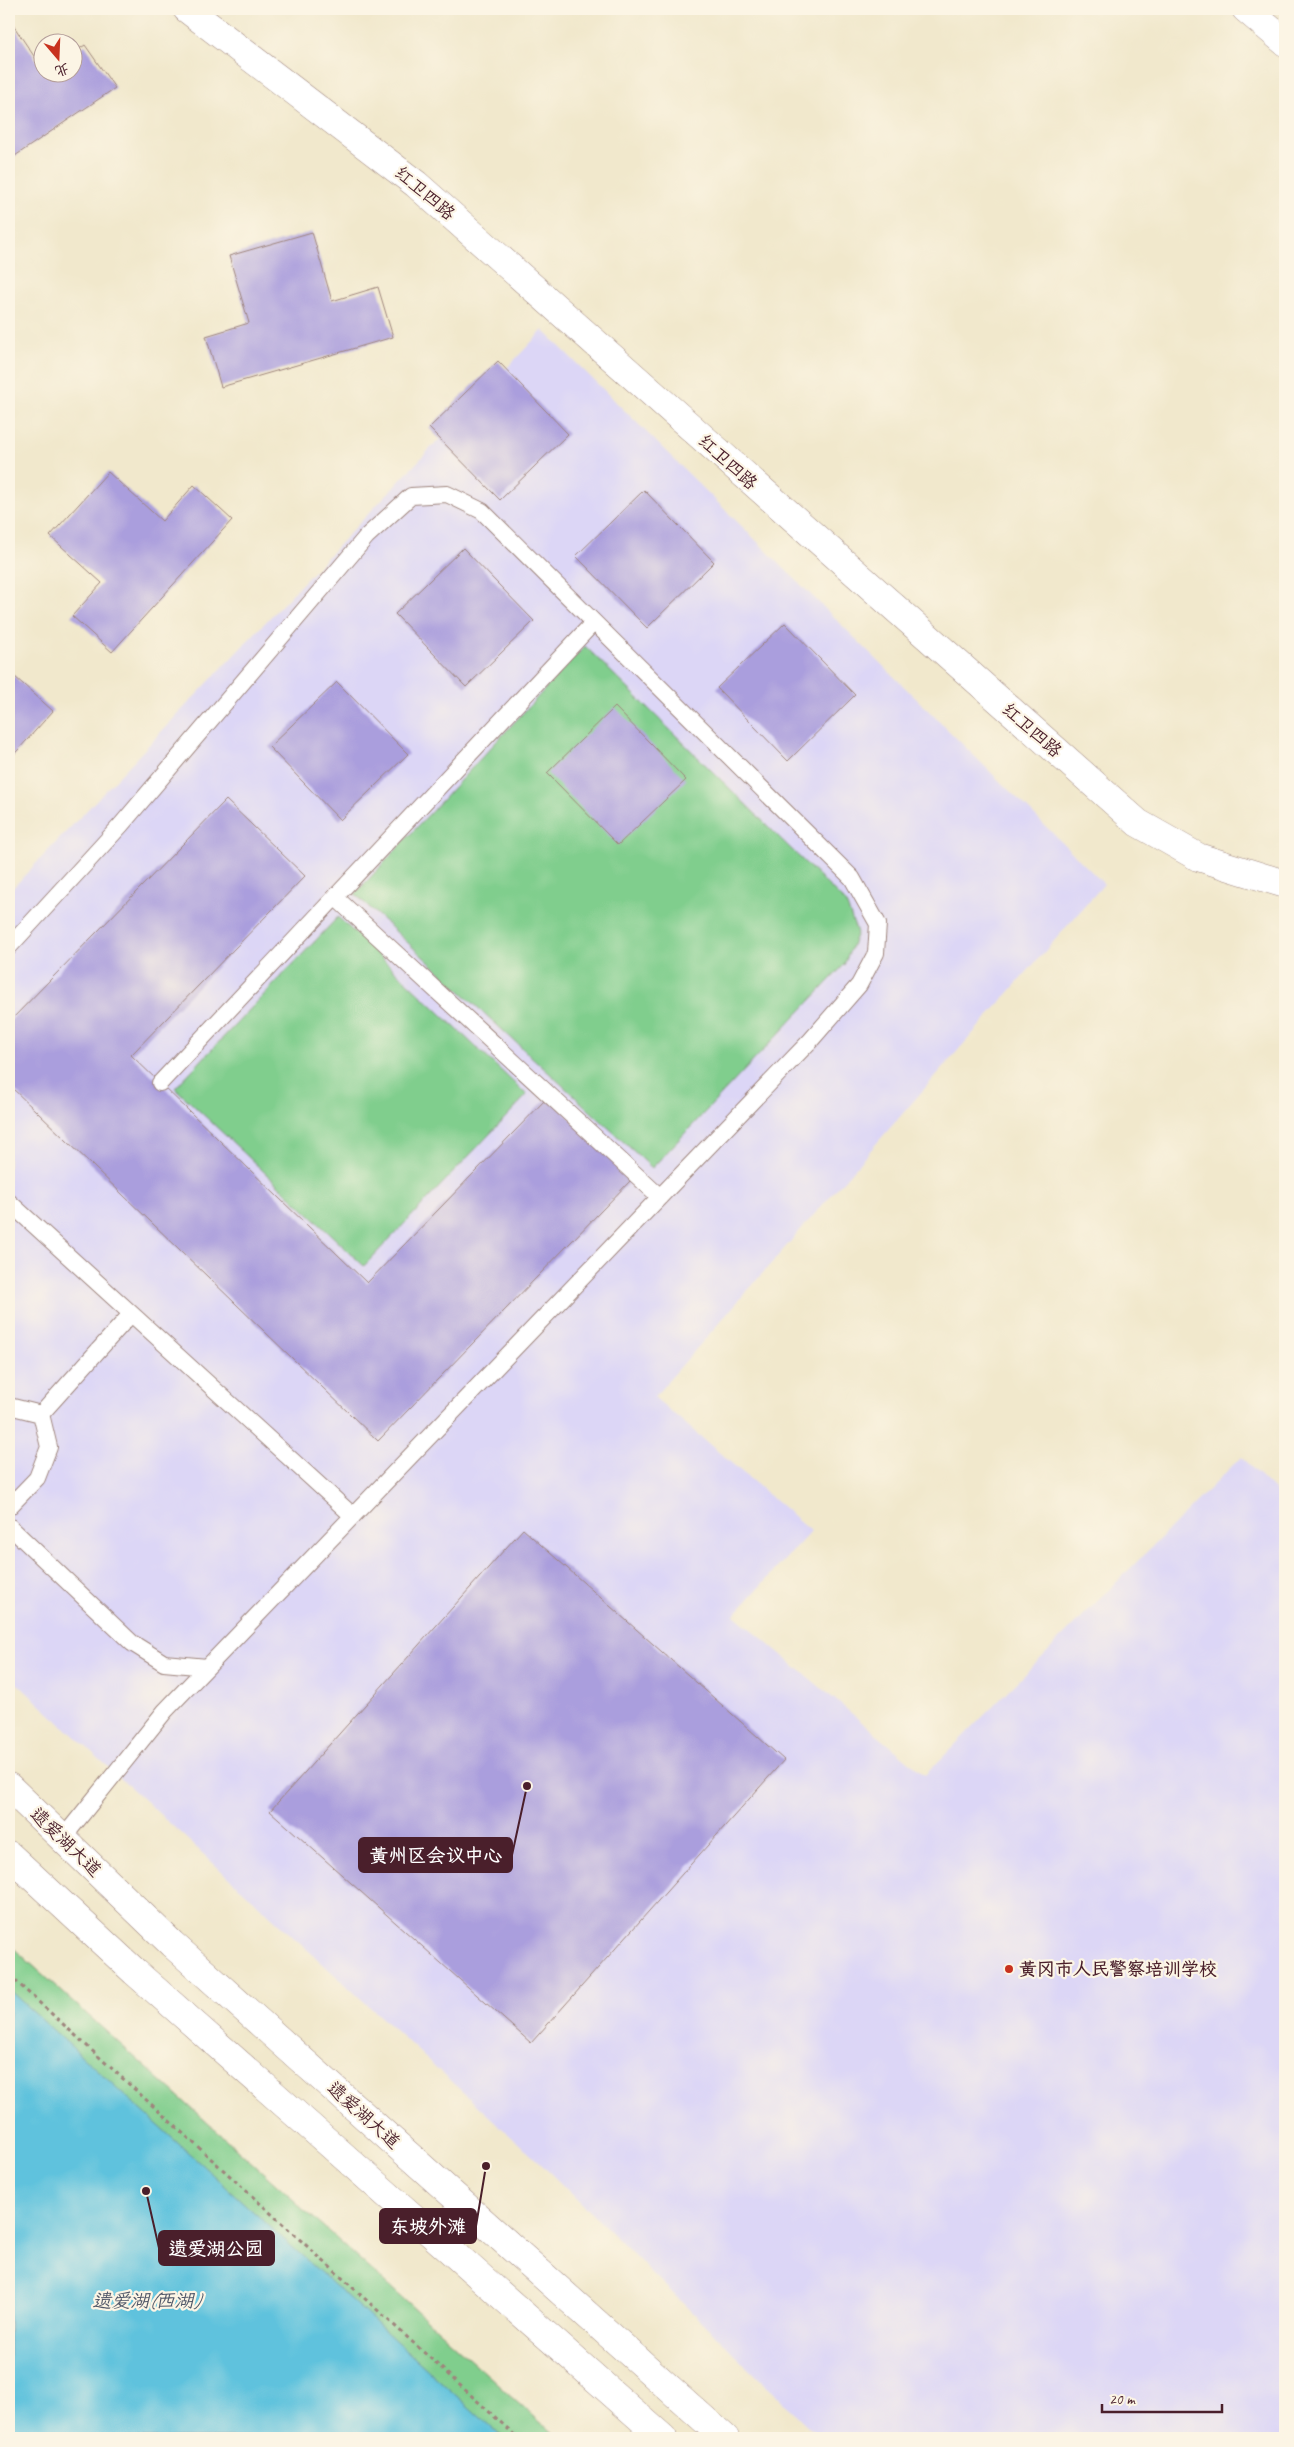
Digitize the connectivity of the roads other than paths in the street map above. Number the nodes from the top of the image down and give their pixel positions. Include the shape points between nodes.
1 (187, 9) edge
2 (1246, 9) edge
3 (1285, 42) edge
4 (594, 622) junction
5 (1285, 884) edge
6 (335, 897) junction
7 (9, 947) edge
8 (160, 1083) dead end
9 (660, 1197) junction
10 (9, 1202) edge
11 (131, 1314) junction
12 (9, 1406) edge
13 (41, 1414) junction
14 (9, 1507) edge
15 (353, 1516) junction
16 (9, 1526) edge
17 (207, 1667) junction
18 (9, 1787) edge
19 (63, 1838) junction
20 (9, 1855) edge
21 (663, 2438) edge
22 (725, 2438) edge

1 - 5 main road, 红卫四路 via 416,184 1138,823 1198,857
2 - 3 main road
4 - 6 lane
4 - 7 lane via 482,511 447,494 411,496 367,536 121,825
4 - 9 lane via 852,878 878,924 876,954 860,985
6 - 8 lane
6 - 9 lane
9 - 15 lane
10 - 11 lane
11 - 13 lane
11 - 15 lane
12 - 13 lane
13 - 14 lane via 50,1447 37,1478
15 - 17 lane
16 - 17 lane via 132,1644 164,1662
17 - 19 lane via 165,1712
18 - 19 main road, 遗爱湖大道
19 - 22 main road, 遗爱湖大道 via 172,1944
20 - 21 main road via 135,1972

